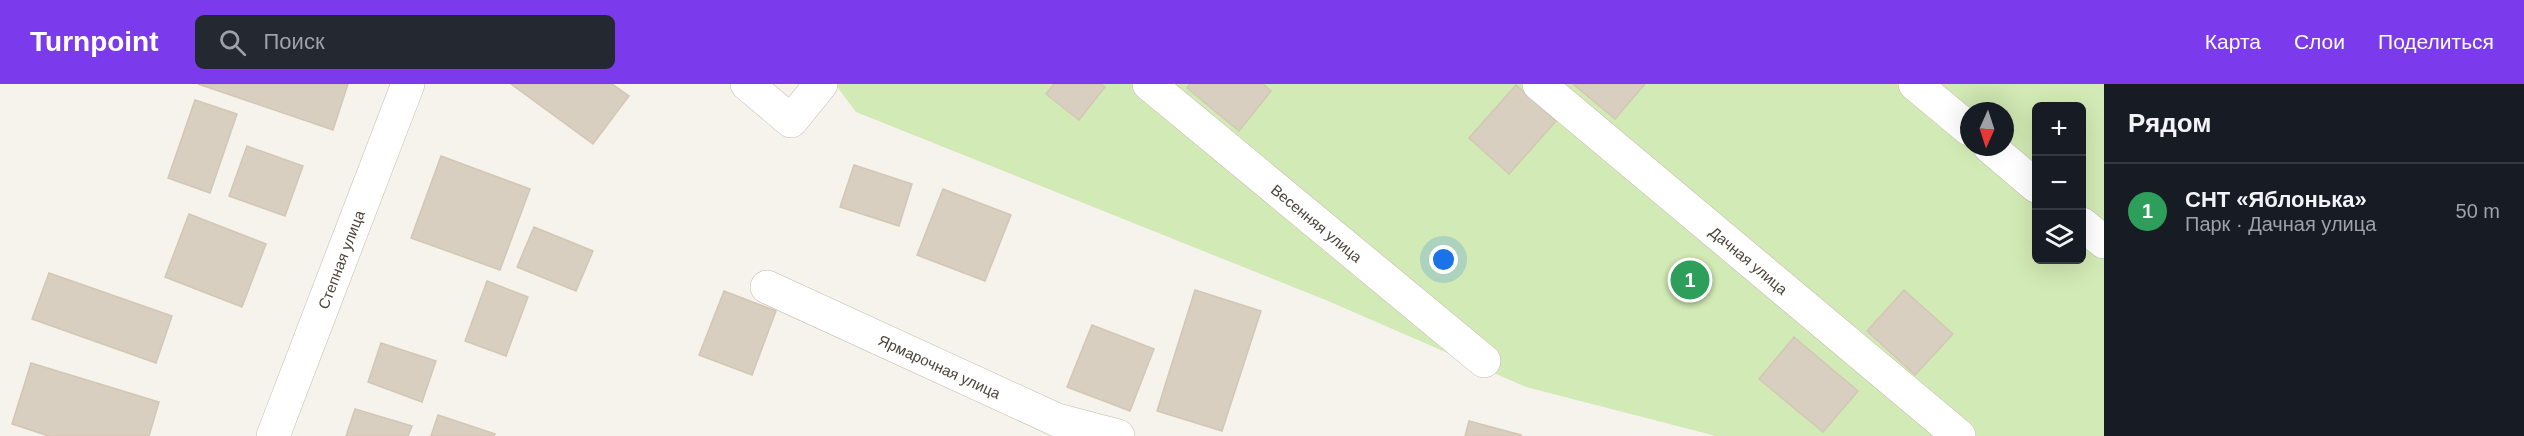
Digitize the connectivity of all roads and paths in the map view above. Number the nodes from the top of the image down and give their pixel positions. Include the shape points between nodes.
1 (408, 84) edge
2 (747, 84) edge
3 (821, 84) edge
4 (1149, 84) edge
5 (1539, 84) edge
6 (1915, 84) edge
7 (1960, 122) edge
8 (2001, 156) edge
9 (2032, 182) edge
10 (2086, 227) edge
11 (2104, 242) edge
12 (767, 287) dead end
13 (1484, 361) dead end
14 (273, 436) edge
15 (1118, 436) edge
16 (1959, 436) edge

1 - 14 street, Степная улица
2 - 3 street via 791,121
4 - 13 street, Весенняя улица
5 - 16 street, Дачная улица
6 - 7 street
8 - 9 street
10 - 11 street
12 - 15 street, Ярмарочная улица via 1057,420

